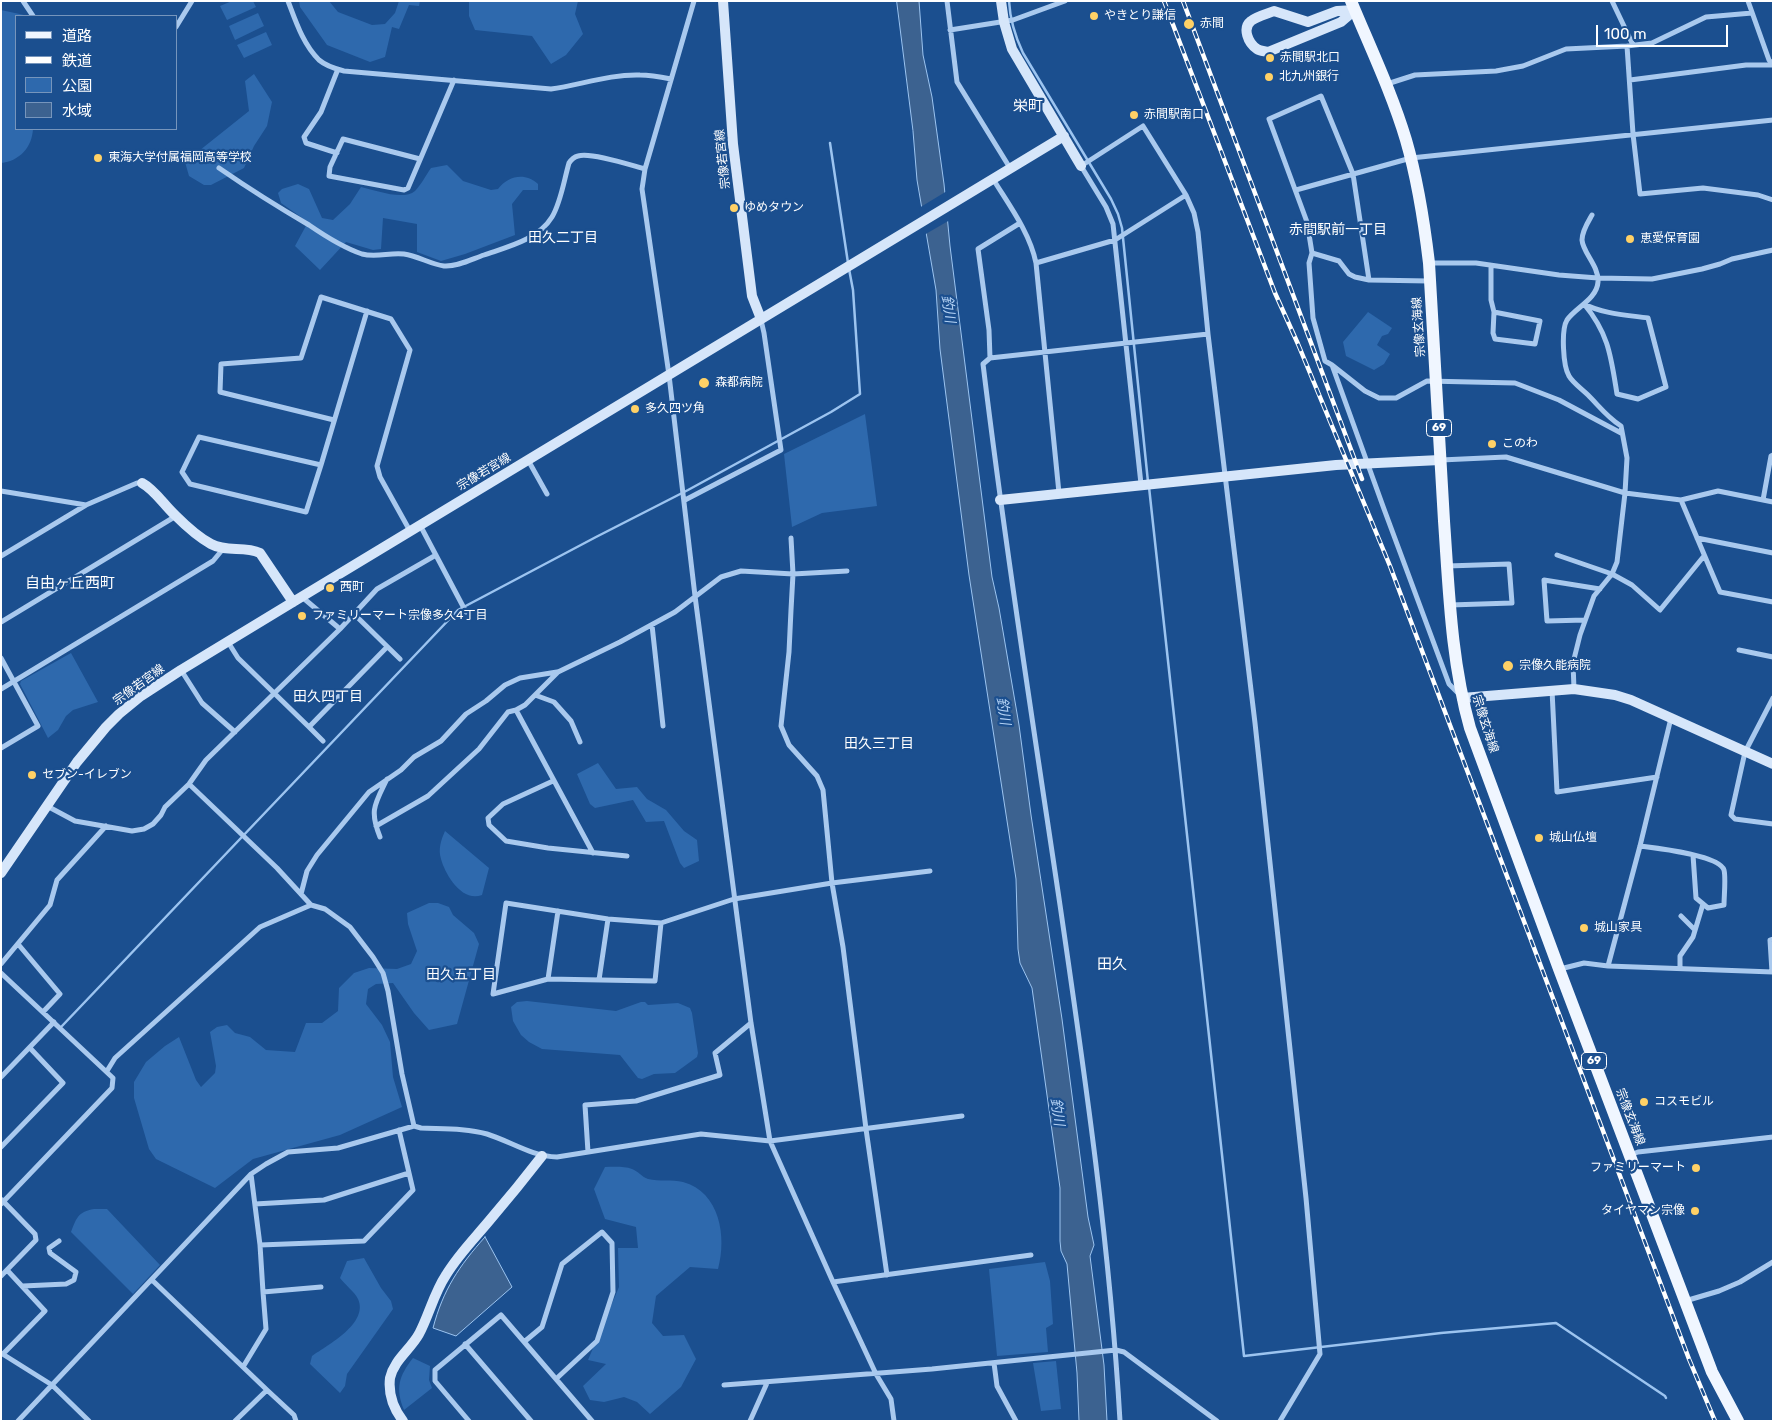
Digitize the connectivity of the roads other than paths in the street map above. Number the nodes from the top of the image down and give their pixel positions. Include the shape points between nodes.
1 (23, 1) edge
2 (192, 1) edge
3 (288, 1) edge
4 (694, 1) edge
5 (723, 1) edge
6 (947, 1) edge
7 (1001, 1) edge
8 (1065, 1) edge
9 (1612, 1) edge
10 (1748, 1) edge
11 (1353, 6) edge
12 (1752, 13) junction
13 (32, 15) edge
14 (1004, 22) junction
15 (178, 24) edge
16 (950, 30) junction
17 (1630, 45) junction
18 (1773, 65) edge
19 (338, 69) junction
20 (671, 79) junction
21 (454, 80) junction
22 (1630, 80) junction
23 (1385, 84) junction
24 (1773, 120) edge
25 (1633, 134) junction
26 (1064, 136) junction
27 (337, 153) junction
28 (1411, 158) junction
29 (420, 159) junction
30 (1081, 166) junction
31 (219, 168) dead end
32 (1010, 168) junction
33 (645, 169) junction
34 (1353, 174) junction
35 (993, 178) junction
36 (1296, 190) junction
37 (1186, 195) junction
38 (1773, 200) edge
39 (1592, 215) dead end
40 (1020, 223) junction
41 (1115, 240) junction
42 (1773, 250) edge
43 (1312, 253) junction
44 (1036, 263) junction
45 (1429, 264) junction
46 (1491, 266) junction
47 (1598, 278) junction
48 (1369, 280) junction
49 (1430, 281) junction
50 (1584, 304) junction
51 (367, 312) junction
52 (1494, 312) junction
53 (760, 319) junction
54 (1208, 334) junction
55 (1126, 344) junction
56 (1045, 353) junction
57 (990, 358) junction
58 (1332, 365) junction
59 (669, 375) junction
60 (1436, 382) junction
61 (334, 420) junction
62 (1622, 433) junction
63 (1773, 455) edge
64 (528, 460) junction
65 (1440, 460) junction
66 (1368, 463) junction
67 (321, 466) junction
68 (1226, 476) junction
69 (142, 483) joint
70 (1141, 484) junction
71 (1, 490) edge
72 (1625, 493) junction
73 (547, 494) dead end
74 (1059, 494) junction
75 (685, 500) junction
76 (1000, 500) junction
77 (1681, 500) junction
78 (1763, 500) junction
79 (1773, 502) edge
80 (86, 505) junction
81 (176, 516) junction
82 (420, 525) junction
83 (410, 531) junction
84 (791, 538) dead end
85 (1697, 538) junction
86 (222, 549) junction
87 (1773, 553) edge
88 (436, 555) junction
89 (1557, 555) dead end
90 (1, 556) edge
91 (1704, 556) junction
92 (1447, 566) junction
93 (847, 571) dead end
94 (793, 574) junction
95 (1612, 574) junction
96 (1600, 589) junction
97 (695, 596) junction
98 (298, 599) junction
99 (1773, 602) edge
100 (1450, 605) junction
101 (466, 612) dead end
102 (354, 614) junction
103 (1586, 620) junction
104 (1, 622) edge
105 (652, 625) junction
106 (340, 629) junction
107 (228, 642) junction
108 (387, 647) junction
109 (1739, 650) dead end
110 (1773, 657) edge
111 (1, 658) edge
112 (400, 659) dead end
113 (181, 670) junction
114 (558, 672) junction
115 (14, 682) junction
116 (1, 689) edge
117 (1552, 689) junction
118 (1574, 689) junction
119 (274, 693) junction
120 (535, 695) junction
121 (1462, 698) junction
122 (1773, 698) edge
123 (1770, 708) edge
124 (516, 710) junction
125 (1671, 718) junction
126 (663, 726) dead end
127 (309, 727) junction
128 (235, 732) junction
129 (323, 741) dead end
130 (580, 742) dead end
131 (1, 748) edge
132 (1745, 752) junction
133 (1773, 764) edge
134 (1657, 777) junction
135 (387, 778) junction
136 (553, 781) junction
137 (189, 784) junction
138 (47, 806) junction
139 (1773, 824) edge
140 (106, 826) junction
141 (376, 826) junction
142 (380, 837) dead end
143 (1640, 846) junction
144 (592, 852) junction
145 (1693, 855) junction
146 (628, 856) dead end
147 (930, 870) dead end
148 (1, 873) edge
149 (832, 883) junction
150 (301, 894) junction
151 (734, 899) junction
152 (1703, 904) junction
153 (311, 905) junction
154 (558, 911) junction
155 (1681, 916) dead end
156 (608, 919) junction
157 (661, 923) junction
158 (1695, 930) junction
159 (1773, 939) edge
160 (18, 944) junction
161 (1, 964) edge
162 (1608, 966) junction
163 (1680, 968) junction
164 (1559, 969) junction
165 (1772, 972) edge
166 (1, 973) edge
167 (548, 979) junction
168 (600, 980) junction
169 (43, 1012) junction
170 (54, 1022) junction
171 (750, 1023) junction
172 (30, 1048) junction
173 (107, 1071) junction
174 (1, 1077) edge
175 (962, 1116) dead end
176 (414, 1126) junction
177 (866, 1129) junction
178 (399, 1130) junction
179 (1773, 1137) edge
180 (770, 1141) junction
181 (1, 1147) edge
182 (588, 1152) junction
183 (1630, 1155) junction
184 (542, 1156) junction
185 (409, 1173) junction
186 (251, 1174) junction
187 (2, 1202) edge
188 (255, 1204) junction
189 (59, 1241) dead end
190 (260, 1245) junction
191 (1031, 1254) dead end
192 (1773, 1262) edge
193 (7, 1270) junction
194 (887, 1275) junction
195 (1, 1276) edge
196 (152, 1280) junction
197 (833, 1282) junction
198 (22, 1286) junction
199 (321, 1287) dead end
200 (263, 1292) junction
201 (1685, 1301) junction
202 (524, 1342) junction
203 (465, 1344) junction
204 (1113, 1351) junction
205 (2, 1353) edge
206 (994, 1363) junction
207 (243, 1367) junction
208 (876, 1374) junction
209 (556, 1378) junction
210 (767, 1382) junction
211 (52, 1385) junction
212 (724, 1385) dead end
213 (268, 1390) junction
214 (18, 1421) edge
215 (88, 1421) edge
216 (235, 1421) edge
217 (296, 1421) edge
218 (403, 1421) edge
219 (470, 1421) edge
220 (531, 1421) edge
221 (592, 1421) edge
222 (750, 1421) edge
223 (894, 1421) edge
224 (1016, 1421) edge
225 (1120, 1421) edge
226 (1217, 1421) edge
227 (1280, 1421) edge
228 (1738, 1421) edge

1 - 13 street
2 - 15 street
3 - 19 street via 302,36 320,61
4 - 20 street
5 - 53 street, 宗像若宮線 via 733,144 752,296
6 - 16 street
7 - 14 street
8 - 14 street
9 - 17 street
10 - 12 street
11 - 11 street via 1341,22 1268,52 1259,51 1247,36 1246,27 1250,22 1274,11 1308,22
11 - 23 main road, 宗像玄海線 / 69
12 - 17 street via 1706,17 1657,41
12 - 18 street
14 - 16 street
14 - 26 street via 1012,49
16 - 32 street via 957,82
17 - 22 street
17 - 23 street via 1566,49 1523,66 1496,72 1415,75
18 - 22 street via 1746,65
19 - 21 street
19 - 27 street via 321,112 304,137 306,143
20 - 21 street via 640,74 550,89
20 - 33 street
21 - 29 street
22 - 25 street
23 - 28 main road, 宗像玄海線 / 69
24 - 25 street
25 - 28 street
25 - 38 street via 1640,194 1703,188
26 - 30 street
26 - 32 street
27 - 29 street via 343,139
27 - 29 street via 329,176 404,190 408,188
28 - 34 street
28 - 45 main road, 宗像玄海線 / 69
30 - 37 street via 1143,126
30 - 41 street via 1106,207
31 - 33 street via 331,239 361,253 413,256 443,266 452,266 536,235 555,209 568,163 574,157 592,156
32 - 35 street
33 - 59 street via 642,189
34 - 36 street
34 - 36 street via 1321,96 1269,119
34 - 48 street
35 - 40 street
35 - 53 street
36 - 43 street via 1307,222
37 - 41 street
37 - 54 street via 1198,232
39 - 47 street via 1582,241
40 - 44 street
40 - 57 street via 978,249
41 - 44 street
41 - 55 street
42 - 47 street via 1732,258 1673,276
43 - 48 street via 1339,261 1355,278
43 - 58 street via 1313,318 1325,361
44 - 56 street
45 - 46 street via 1476,263
45 - 49 main road, 宗像玄海線 / 69
46 - 47 street
46 - 52 street
47 - 50 street via 1593,294
48 - 49 street
49 - 60 main road, 宗像玄海線 / 69
50 - 50 street via 1598,310 1648,318 1666,386 1638,399 1617,394 1609,349 1596,319
50 - 62 street via 1564,326 1566,369 1572,381 1606,416 1621,426
51 - 61 street
51 - 61 street via 321,297 301,358 221,364 220,392
51 - 83 street via 391,319 410,350 377,466
52 - 52 street via 1492,334 1495,339 1535,344 1540,321
53 - 59 street, 宗像若宮線
53 - 75 street via 781,450
54 - 55 street
54 - 68 street
55 - 56 street
55 - 70 street
56 - 57 street
56 - 74 street
57 - 76 street via 983,364
58 - 60 street via 1379,398 1396,398 1427,381
58 - 66 street
59 - 64 street, 宗像若宮線
59 - 75 street
60 - 62 street via 1514,383 1559,400
60 - 65 main road, 宗像玄海線 / 69
61 - 67 street
62 - 72 street via 1627,458
63 - 78 street
64 - 73 street
64 - 82 street, 宗像若宮線
65 - 66 street
65 - 72 street via 1506,457
65 - 92 main road, 宗像玄海線 / 69
66 - 68 street
66 - 121 street via 1450,684
67 - 67 street via 306,512 190,484 182,472 200,437
68 - 70 street
68 - 227 street via 1306,1198 1320,1354
69 - 80 street
69 - 81 street
70 - 74 street
71 - 80 street
72 - 77 street
72 - 95 street via 1617,562
74 - 76 street
75 - 97 street
76 - 204 street via 1082,1056 1105,1238
77 - 78 street via 1718,491
77 - 85 street
78 - 79 street
80 - 90 street
81 - 86 street
81 - 104 street
82 - 83 street, 宗像若宮線
82 - 88 street
83 - 98 street, 宗像若宮線
84 - 94 street
85 - 87 street
85 - 91 street
86 - 98 street via 246,549 260,553
86 - 115 street via 213,561
88 - 101 street
88 - 102 street via 377,589
89 - 95 street
91 - 95 street via 1660,610 1632,584
91 - 99 street via 1720,592
92 - 100 main road, 宗像玄海線 / 69
92 - 100 street via 1510,564 1512,603
93 - 94 street
94 - 97 street via 741,571 721,577
94 - 149 street via 781,726 789,746 817,776 823,790
95 - 96 street
96 - 103 street via 1594,596
96 - 103 street via 1544,580 1547,621
97 - 105 street
97 - 151 street
98 - 106 street
98 - 107 street, 宗像若宮線
100 - 121 main road, 宗像玄海線 / 69
102 - 106 street
102 - 108 street
103 - 118 street via 1573,663
105 - 114 street
105 - 126 street
106 - 119 street
107 - 113 street, 宗像若宮線
107 - 119 street via 238,658
108 - 112 street
108 - 127 street
109 - 110 street
111 - 115 street
113 - 128 street via 202,703
113 - 138 street, 宗像若宮線 via 142,696 106,727
114 - 120 street
114 - 135 street via 520,678 505,685 466,714 441,740
115 - 116 street
115 - 131 street via 38,726
117 - 118 street
117 - 121 street
117 - 134 street via 1557,792
118 - 125 street via 1615,695
119 - 127 street
119 - 128 street
120 - 124 street
120 - 130 street via 554,702 571,721
121 - 164 main road, 宗像玄海線 / 69 via 1470,728
122 - 123 street
123 - 132 street
124 - 136 street
124 - 141 street via 508,712 479,749 428,796
125 - 132 street
125 - 134 street
127 - 129 street
128 - 137 street via 206,760
132 - 133 street
132 - 139 street via 1731,816
134 - 143 street
135 - 141 street via 373,814
135 - 150 street via 369,792 317,855 307,871
136 - 144 street
136 - 144 street via 503,804 488,818 489,825 506,841
137 - 140 street via 153,824 132,831
137 - 150 street
138 - 140 street via 75,821
138 - 148 street, 宗像若宮線
140 - 160 street via 57,880 50,905
141 - 142 street
143 - 145 street
143 - 162 street
144 - 146 street
145 - 152 street via 1696,898
145 - 152 street via 1724,870 1724,905 1708,908
147 - 149 street
149 - 151 street
149 - 177 street
150 - 153 street
151 - 157 street
151 - 171 street
152 - 158 street
153 - 173 street via 256,930 115,1058
153 - 176 street via 325,909 350,926 383,973
154 - 156 street
154 - 167 street
154 - 167 street via 506,902 493,994
155 - 158 street
156 - 157 street
156 - 168 street
157 - 168 street via 655,981
158 - 163 street via 1680,956
159 - 165 street via 1770,940
160 - 161 street
160 - 169 street via 60,994
162 - 163 street
162 - 164 street via 1584,963
163 - 165 street
164 - 183 main road, 宗像玄海線 / 69
166 - 169 street
167 - 168 street
169 - 170 street
170 - 172 street
170 - 173 street
171 - 180 street
171 - 182 street via 716,1053 720,1075 636,1101 585,1105
172 - 174 street
172 - 181 street via 63,1083
173 - 187 street via 113,1078 112,1088
175 - 177 street
176 - 178 street
176 - 184 street via 488,1134
177 - 180 street
177 - 194 street
178 - 185 street
178 - 186 street via 338,1148 288,1152
179 - 183 street
180 - 182 street via 701,1134
180 - 197 street
182 - 184 street
183 - 201 main road, 宗像玄海線 / 69
184 - 218 street via 449,1269 419,1334 395,1366 390,1379 390,1397
185 - 188 street via 324,1200
185 - 190 street via 413,1190 364,1241
186 - 188 street
186 - 196 street
187 - 193 street via 35,1234 36,1240
188 - 190 street
189 - 198 street via 49,1248 50,1253 76,1272 74,1280 66,1284
190 - 200 street
191 - 194 street
192 - 201 street via 1740,1282
193 - 195 street
193 - 198 street
194 - 197 street
196 - 207 street
196 - 211 street
197 - 208 street
198 - 205 street via 46,1311
199 - 200 street
200 - 207 street via 266,1329
201 - 228 main road, 宗像玄海線 / 69 via 1712,1372
202 - 203 street via 501,1315
202 - 209 street
202 - 209 street via 542,1327 562,1264 602,1232 612,1243 613,1292 597,1341
203 - 219 street via 435,1370 435,1381
203 - 220 street
204 - 206 street
204 - 225 street
204 - 226 street via 1124,1352
205 - 211 street
206 - 208 street
206 - 224 street via 997,1386
207 - 213 street
208 - 210 street
208 - 223 street via 891,1399
209 - 221 street
210 - 212 street
210 - 222 street
211 - 214 street
211 - 215 street
213 - 216 street
213 - 217 street via 294,1415

